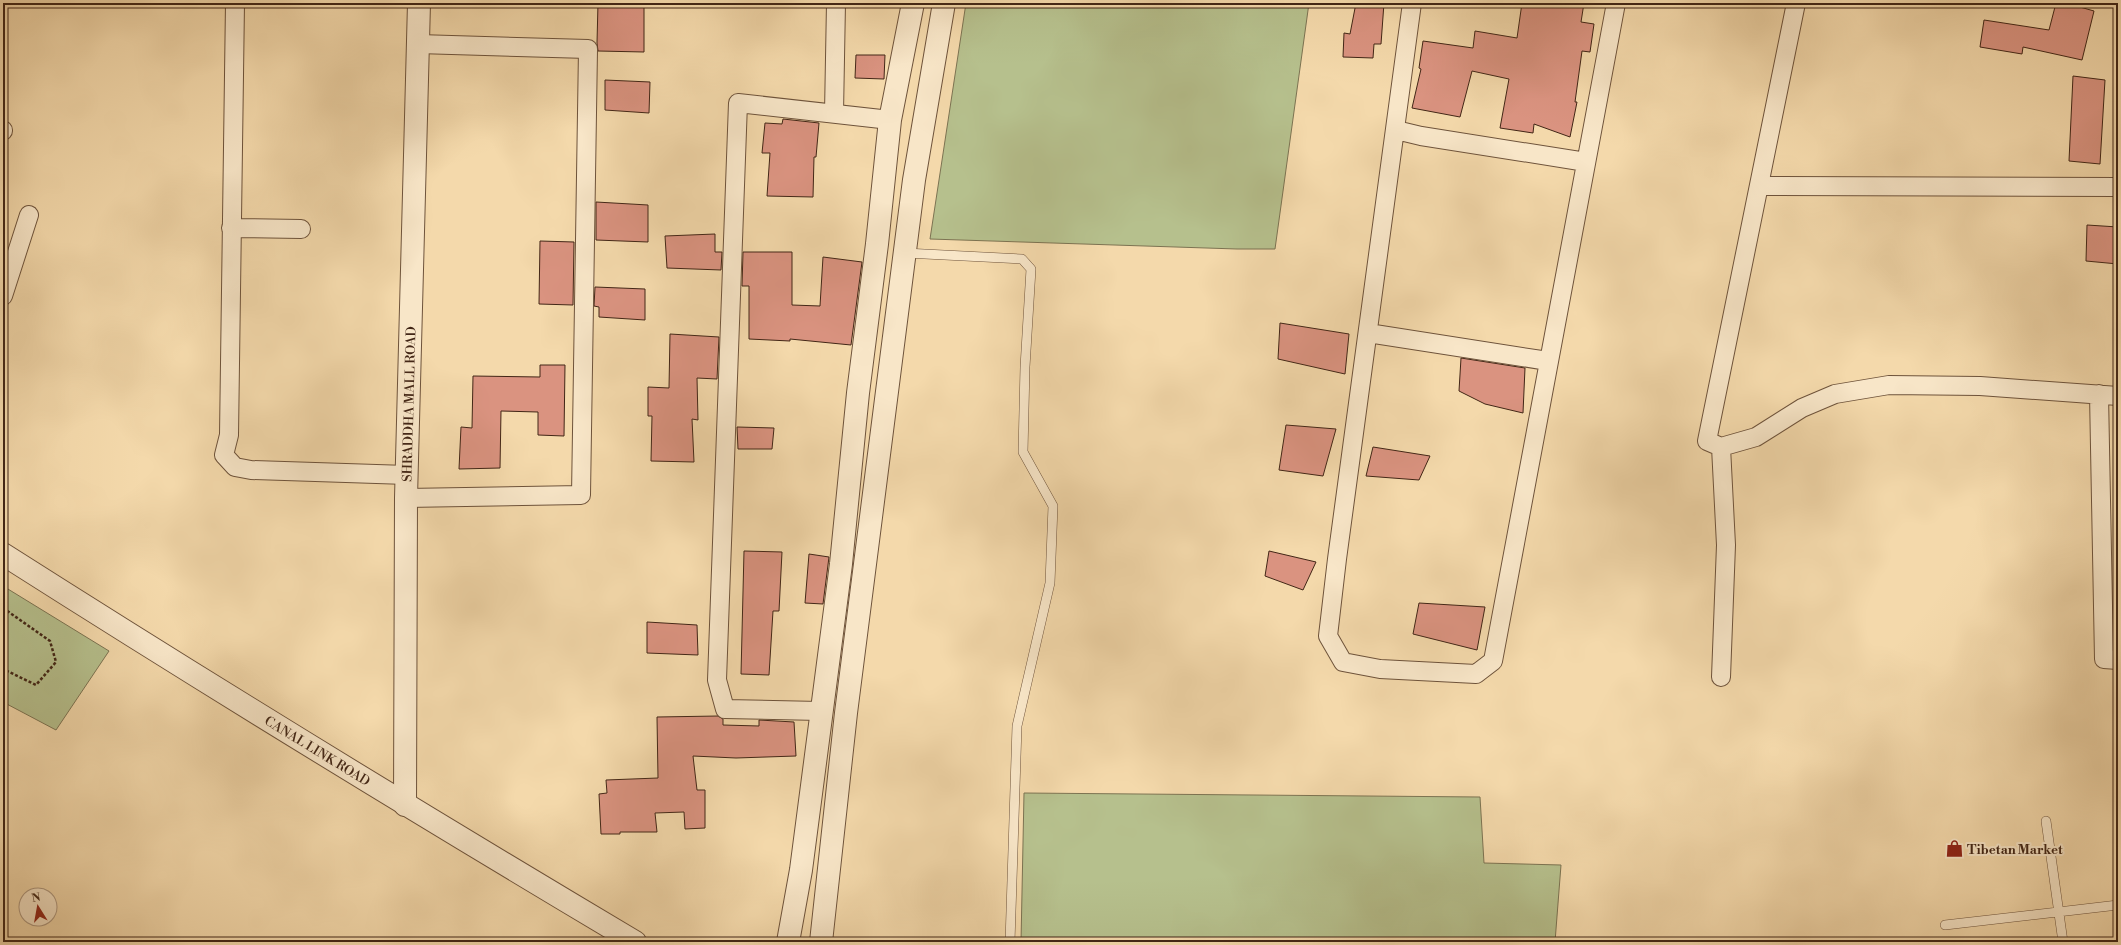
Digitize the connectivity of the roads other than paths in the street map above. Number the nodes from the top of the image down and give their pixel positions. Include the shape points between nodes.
1 (234, 3) edge
2 (419, 3) edge
3 (836, 3) edge
4 (913, 3) edge
5 (944, 3) edge
6 (1412, 3) edge
7 (1616, 3) edge
8 (1796, 3) edge
9 (418, 44) junction
10 (834, 113) junction
11 (890, 120) junction
12 (1396, 130) junction
13 (1586, 162) junction
14 (1759, 186) junction
15 (2118, 187) edge
16 (28, 214) dead end
17 (231, 228) junction
18 (301, 230) dead end
19 (905, 253) junction
20 (3, 296) edge
21 (1368, 333) junction
22 (1548, 361) junction
23 (2099, 394) junction
24 (2118, 396) edge
25 (1721, 447) junction
26 (407, 475) junction
27 (406, 498) junction
28 (3, 554) edge
29 (2118, 660) edge
30 (1721, 677) dead end
31 (820, 711) junction
32 (405, 805) junction
33 (2046, 821) dead end
34 (2118, 905) edge
35 (2059, 911) junction
36 (1945, 925) dead end
37 (635, 942) edge
38 (788, 942) edge
39 (821, 942) edge
40 (1010, 942) edge
41 (2063, 942) edge

1 - 17 street
2 - 9 street, SHRADDHA MALL ROAD
3 - 10 street
4 - 11 street
5 - 19 street via 914,180
6 - 12 street
7 - 13 street
8 - 14 street
9 - 26 street, SHRADDHA MALL ROAD
9 - 27 street via 588,49 581,495
10 - 11 street
10 - 31 street via 738,103 718,680 725,709
11 - 31 street via 840,564
12 - 13 street
12 - 21 street
13 - 22 street
14 - 15 street
14 - 25 street via 1707,441
16 - 20 street
17 - 18 street
17 - 26 street via 228,435 224,455 235,467 251,470
19 - 39 street via 846,712
19 - 40 lane via 1022,259 1031,270 1023,452 1053,506 1050,583 1018,726
21 - 22 street
21 - 22 street via 1328,636 1343,662 1380,669 1476,674 1493,661
23 - 24 street
23 - 25 street via 1980,386 1889,385 1835,394 1802,408 1756,437
23 - 29 street via 2104,659
25 - 30 street via 1726,545
26 - 27 street, SHRADDHA MALL ROAD
27 - 32 street, SHRADDHA MALL ROAD
28 - 32 street, CANAL LINK ROAD
31 - 38 street via 801,870
32 - 37 street, CANAL LINK ROAD
33 - 35 lane
34 - 35 lane
35 - 36 lane
35 - 41 lane

